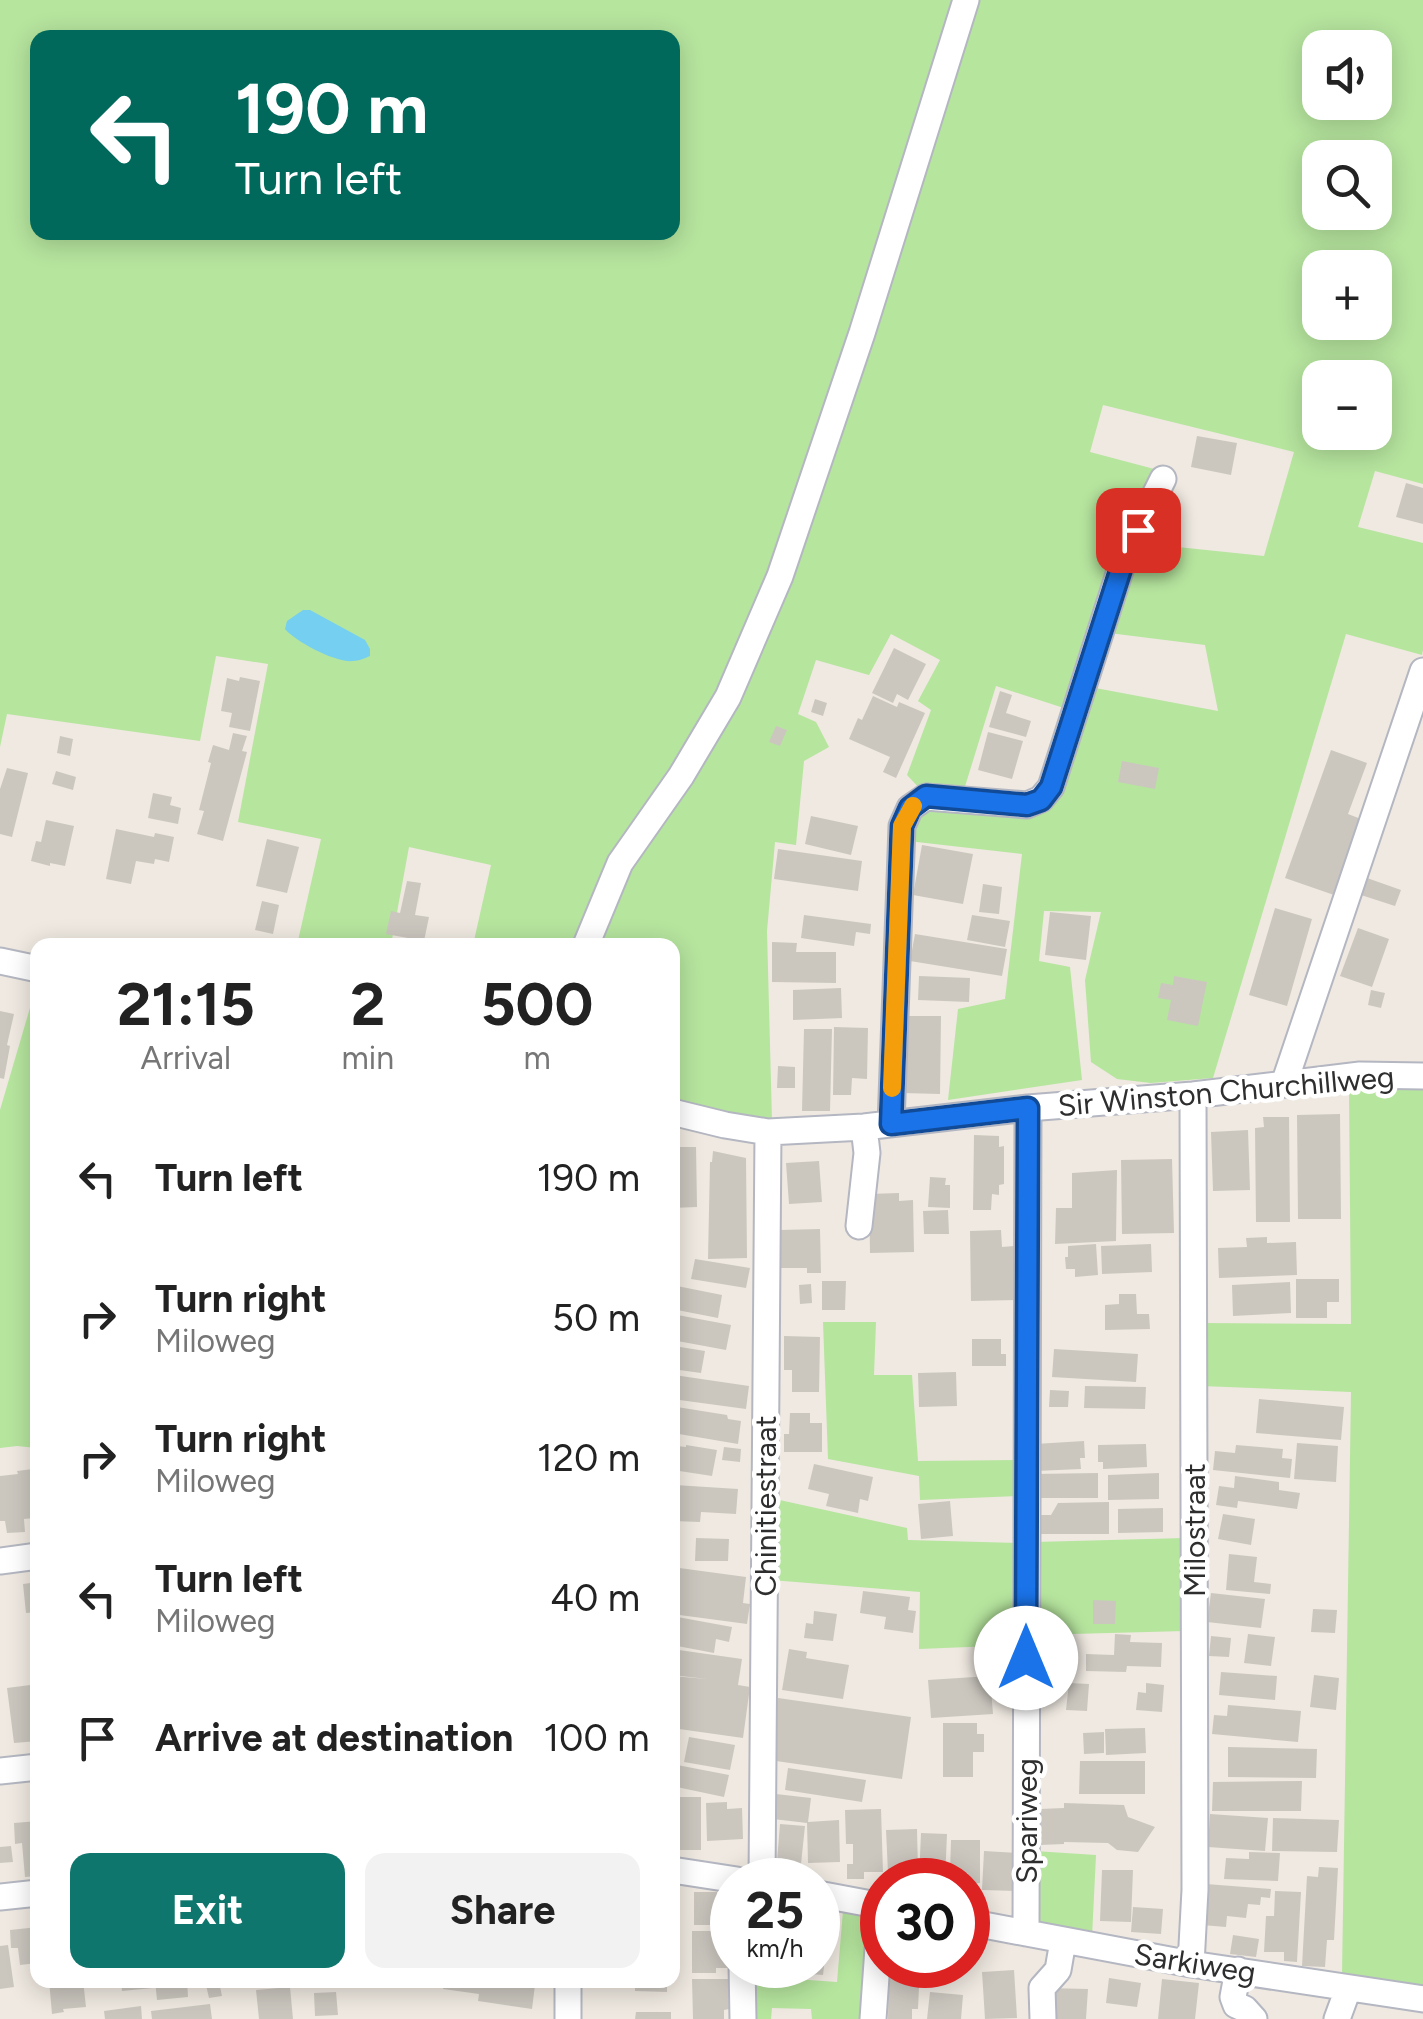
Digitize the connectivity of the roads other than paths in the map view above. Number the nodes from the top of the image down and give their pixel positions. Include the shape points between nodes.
1 (966, 0) edge
2 (1163, 479) dead end
3 (1423, 671) edge
4 (589, 938) edge
5 (0, 961) edge
6 (30, 967) edge
7 (1423, 1076) edge
8 (1284, 1084) junction
9 (1193, 1095) junction
10 (1028, 1108) junction
11 (680, 1114) edge
12 (891, 1124) junction
13 (864, 1127) junction
14 (768, 1132) junction
15 (859, 1226) dead end
16 (30, 1557) edge
17 (0, 1561) edge
18 (30, 1768) edge
19 (0, 1772) edge
20 (762, 1858) edge
21 (680, 1871) edge
22 (710, 1876) edge
23 (30, 1895) edge
24 (0, 1897) edge
25 (990, 1926) edge
26 (1026, 1933) junction
27 (1064, 1940) junction
28 (1191, 1964) junction
29 (1238, 1970) junction
30 (568, 1988) edge
31 (742, 1988) edge
32 (875, 1988) edge
33 (1348, 1989) junction
34 (1423, 1999) edge
35 (568, 2019) edge
36 (743, 2019) edge
37 (873, 2019) edge
38 (1042, 2019) edge
39 (1254, 2019) edge
40 (1336, 2019) edge

1 - 4 street via 780,576 728,697 620,863
2 - 12 street via 1125,556 1051,787 1027,805 926,796 902,826
3 - 8 street
5 - 6 street
7 - 8 street, Sir Winston Churchillweg
8 - 9 street, Sir Winston Churchillweg
9 - 10 street, Sir Winston Churchillweg
9 - 28 street, Milostraat
10 - 12 street, Sir Winston Churchillweg
10 - 26 street, Spariweg
11 - 14 street, Sir Winston Churchillweg
12 - 13 street, Sir Winston Churchillweg
13 - 14 street, Sir Winston Churchillweg
13 - 15 street
14 - 20 street, Chinitiestraat
16 - 17 street
18 - 19 street
21 - 22 street
23 - 24 street
25 - 26 street, Sarkiweg
26 - 27 street, Sarkiweg
27 - 28 street, Sarkiweg
27 - 38 street via 1058,1970 1042,1988
28 - 29 street, Sarkiweg
29 - 33 street, Sarkiweg
29 - 39 street via 1233,1997
30 - 35 street
31 - 36 street
32 - 37 street
33 - 34 street, Sarkiweg
33 - 40 street

